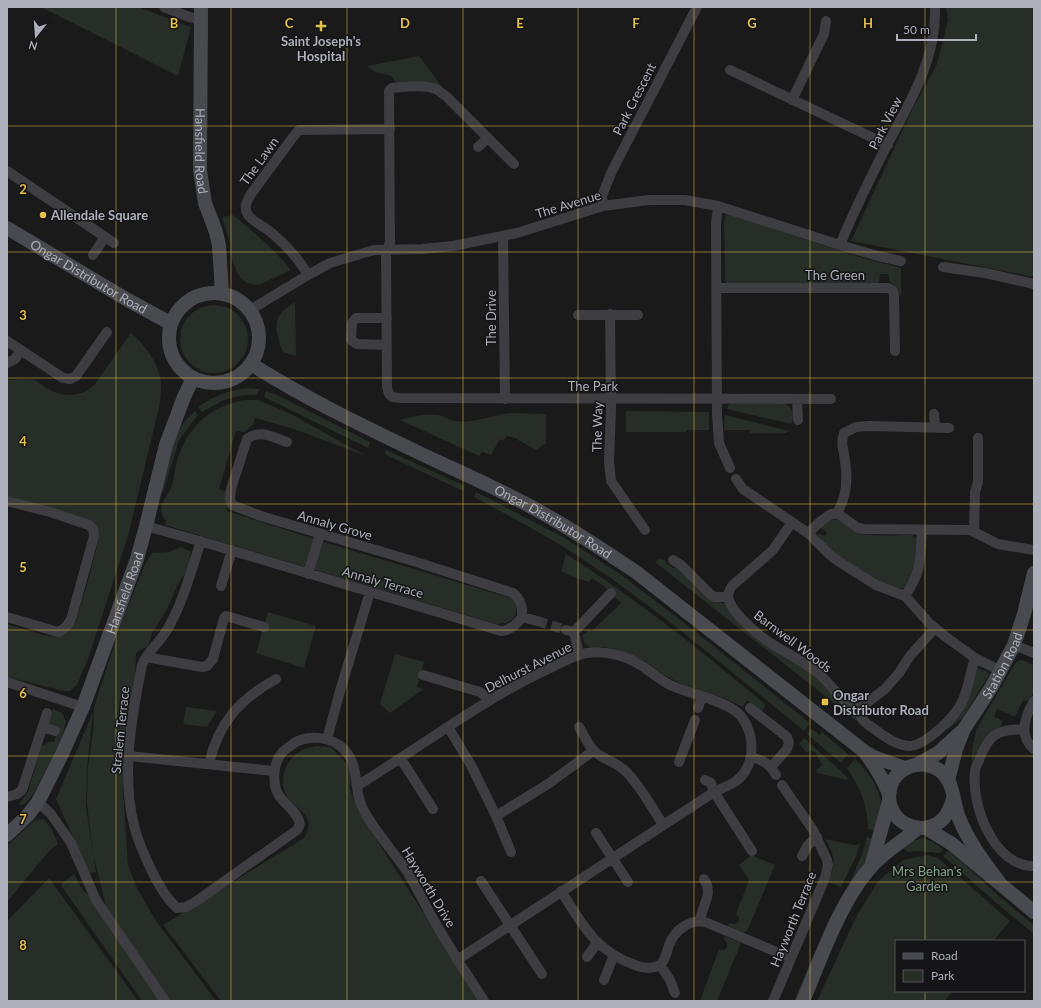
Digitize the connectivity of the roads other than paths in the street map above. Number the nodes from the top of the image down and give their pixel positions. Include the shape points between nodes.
1 (164, 7) edge
2 (697, 7) edge
3 (935, 7) edge
4 (202, 13) edge
5 (826, 20) dead end
6 (730, 70) dead end
7 (792, 100) junction
8 (390, 129) junction
9 (488, 138) junction
10 (888, 145) junction
11 (478, 147) dead end
12 (514, 164) dead end
13 (7, 171) edge
14 (603, 206) junction
15 (718, 206) junction
16 (7, 228) edge
17 (503, 236) junction
18 (840, 245) junction
19 (388, 250) junction
20 (93, 255) dead end
21 (901, 261) dead end
22 (943, 267) dead end
23 (308, 275) junction
24 (1034, 284) edge
25 (716, 288) junction
26 (222, 293) junction
27 (250, 310) junction
28 (578, 314) dead end
29 (610, 314) junction
30 (638, 315) dead end
31 (387, 318) junction
32 (170, 324) junction
33 (107, 332) dead end
34 (7, 341) edge
35 (386, 345) junction
36 (21, 350) junction
37 (895, 352) dead end
38 (7, 363) edge
39 (251, 364) junction
40 (193, 378) junction
41 (505, 399) junction
42 (610, 399) junction
43 (716, 399) junction
44 (798, 399) junction
45 (831, 399) dead end
46 (934, 414) dead end
47 (798, 420) dead end
48 (935, 427) junction
49 (949, 428) dead end
50 (978, 438) dead end
51 (287, 442) dead end
52 (730, 468) dead end
53 (736, 479) dead end
54 (7, 501) edge
55 (837, 514) junction
56 (792, 522) junction
57 (146, 526) junction
58 (645, 530) dead end
59 (922, 530) junction
60 (974, 532) junction
61 (808, 533) junction
62 (320, 534) junction
63 (201, 541) junction
64 (232, 550) junction
65 (1034, 550) edge
66 (673, 560) dead end
67 (1034, 573) edge
68 (308, 574) junction
69 (1034, 577) edge
70 (221, 586) dead end
71 (370, 592) junction
72 (610, 593) dead end
73 (905, 596) junction
74 (728, 598) junction
75 (7, 617) edge
76 (522, 617) junction
77 (537, 622) tunnel mouth
78 (264, 627) dead end
79 (935, 628) junction
80 (1014, 645) junction
81 (1034, 653) edge
82 (580, 654) junction
83 (146, 657) junction
84 (975, 658) junction
85 (1001, 671) junction
86 (423, 675) dead end
87 (276, 679) dead end
88 (7, 682) edge
89 (702, 697) junction
90 (490, 700) junction
91 (1034, 702) edge
92 (83, 707) junction
93 (698, 708) dead end
94 (750, 708) dead end
95 (860, 708) junction
96 (47, 713) dead end
97 (694, 720) dead end
98 (43, 727) junction
99 (448, 727) junction
100 (579, 727) dead end
101 (964, 729) junction
102 (1024, 729) junction
103 (55, 731) dead end
104 (327, 739) junction
105 (1034, 749) edge
106 (593, 751) junction
107 (865, 752) junction
108 (129, 756) junction
109 (751, 757) junction
110 (401, 759) junction
111 (679, 762) dead end
112 (209, 764) junction
113 (911, 766) junction
114 (274, 771) junction
115 (705, 780) dead end
116 (948, 780) junction
117 (357, 784) junction
118 (782, 785) dead end
119 (714, 792) junction
120 (7, 797) edge
121 (889, 797) junction
122 (953, 799) junction
123 (38, 802) junction
124 (433, 809) dead end
125 (496, 816) junction
126 (663, 825) junction
127 (922, 828) junction
128 (596, 832) dead end
129 (7, 835) edge
130 (817, 837) junction
131 (752, 851) dead end
132 (511, 852) dead end
133 (802, 856) dead end
134 (612, 858) junction
135 (1034, 865) edge
136 (871, 867) junction
137 (1034, 869) edge
138 (704, 879) dead end
139 (481, 882) dead end
140 (628, 882) dead end
141 (999, 882) junction
142 (561, 891) junction
143 (1034, 912) edge
144 (700, 921) junction
145 (510, 925) junction
146 (594, 940) junction
147 (614, 955) junction
148 (587, 957) dead end
149 (791, 958) junction
150 (457, 960) junction
151 (660, 965) junction
152 (542, 974) dead end
153 (604, 980) dead end
154 (674, 993) dead end
155 (164, 1001) edge
156 (484, 1001) edge
157 (773, 1001) edge
158 (803, 1001) edge

1 - 4 street via 189,16
2 - 14 street, Park Crescent via 612,172 602,196
3 - 10 street, Park View via 932,48
4 - 26 street, Hansfield Road via 200,170 205,203 219,245
5 - 7 street via 821,40
6 - 7 street
7 - 10 street
8 - 9 street via 389,91 392,88 430,87 446,96
8 - 19 street
8 - 23 street, The Lawn via 299,130 248,199 248,215 273,233 292,252
9 - 11 street
9 - 12 street
10 - 18 street, Park View
13 - 20 street via 109,240
14 - 15 street, The Avenue via 674,199
14 - 17 street, The Avenue
15 - 18 street, The Avenue
15 - 25 street
16 - 32 street, Ongar Distributor Road
17 - 19 street, The Avenue via 453,246
17 - 41 street, The Drive
18 - 21 street, The Avenue
19 - 23 street, The Avenue via 374,250 335,261
19 - 31 street
22 - 24 street
23 - 27 street, The Avenue
25 - 37 street, The Green via 888,288 893,291 894,296
25 - 43 street
26 - 27 street via 238,299
26 - 32 street via 208,293 188,300
27 - 39 street via 256,322 259,340
28 - 29 street
29 - 30 street
29 - 42 street, The Way
31 - 35 street
31 - 35 street via 356,318 352,322 351,340 357,344
32 - 40 street via 168,339 173,357 181,370
33 - 36 street via 76,376 70,379 63,378
34 - 36 street
35 - 41 street, The Park via 387,387 392,396
36 - 38 street
39 - 40 street via 228,381 215,383
39 - 107 street, Ongar Distributor Road via 333,410 526,504 601,548 665,594
40 - 57 street, Hansfield Road via 166,445
41 - 42 street, The Park
42 - 43 street, The Park
42 - 58 street, The Way via 609,461 612,481
43 - 44 street, The Park
43 - 52 street via 719,443
44 - 45 street, The Park
44 - 47 street
46 - 48 street
48 - 49 street
48 - 55 street via 869,426 856,427 844,433 842,441 846,472 845,491
50 - 60 street
51 - 62 street, Annaly Grove via 259,433 247,439 231,490 230,503 240,509
53 - 56 street via 743,489
54 - 75 street via 89,525 94,536 70,623 65,629 58,632
55 - 59 street via 858,528
55 - 61 street via 831,514
56 - 61 street
56 - 74 street via 773,550 732,586
57 - 63 street, Annaly Terrace
57 - 92 street, Hansfield Road via 123,600
59 - 60 street via 963,529
59 - 73 street via 918,573
60 - 65 street via 998,544
61 - 73 street via 838,561 876,585
62 - 68 street
62 - 76 street, Annaly Grove via 513,593 521,603
63 - 64 street, Annaly Terrace
63 - 83 street, Stralem Terrace via 178,608 167,630
64 - 68 street, Annaly Terrace
64 - 70 street
66 - 74 street via 711,595
67 - 69 street, Station Road
68 - 71 street, Annaly Terrace
69 - 80 street, Station Road
71 - 76 street, Annaly Terrace via 501,631 506,631
71 - 104 street
72 - 82 street via 570,631
73 - 79 street
74 - 95 street, Barnwell Woods via 738,615 767,641 809,666 847,702
76 - 77 street
78 - 83 street via 226,616 212,659 207,666
79 - 84 street
79 - 95 street via 885,690
80 - 81 street
80 - 85 street, Station Road
82 - 89 street, Delhurst Avenue via 596,652 624,657 668,684
82 - 90 street, Delhurst Avenue
83 - 108 street, Stralem Terrace via 138,681
84 - 85 street
84 - 95 street via 967,690 958,709 931,735 915,745 897,743 882,734 862,720
85 - 101 street, Station Road
86 - 90 street via 480,692
87 - 112 street via 250,695 230,716 218,735
88 - 92 street
89 - 93 street
89 - 109 street, Delhurst Avenue via 734,710 746,721 752,744
90 - 99 street, Delhurst Avenue
91 - 102 street via 1024,722
92 - 123 street, Hansfield Road
94 - 109 street via 787,737 790,743 774,771 761,760
96 - 98 street
97 - 111 street
98 - 103 street
98 - 120 street via 22,790
99 - 110 street, Delhurst Avenue
99 - 125 street via 471,765
100 - 106 street
101 - 113 street, Station Road via 938,753
101 - 116 street, Station Road
102 - 105 street via 1028,743
102 - 135 street via 1003,731 987,744 975,770 974,790 983,823 993,840 1008,857 1020,864
104 - 114 street via 316,737 297,741 282,752
104 - 117 street, Hayworth Drive via 340,746 350,757 354,764
106 - 125 street via 548,784
106 - 126 street via 614,762 631,776
107 - 113 street, Ongar Distributor Road via 874,757
107 - 121 street, Ongar Distributor Road via 884,782
108 - 112 street
108 - 114 street, Stralem Terrace via 128,784 136,831 155,878 177,908 186,907 198,900 297,830 300,824 299,817 278,796
109 - 119 street, Delhurst Avenue via 736,782
110 - 117 street, Delhurst Avenue
110 - 124 street
112 - 114 street
113 - 116 street via 927,765 935,768
113 - 121 street via 897,775 891,784
115 - 119 street via 711,783
116 - 122 street
117 - 150 street, Hayworth Drive via 359,802 404,868
118 - 130 street, Hayworth Terrace
119 - 126 street, Delhurst Avenue
119 - 131 street
121 - 127 street via 892,811 899,820
121 - 136 street
122 - 127 street via 944,818 936,824
122 - 141 street via 965,832
123 - 129 street, Hansfield Road
123 - 155 street via 54,818 71,843 96,900
125 - 132 street
126 - 134 street, Delhurst Avenue
127 - 136 street
127 - 141 street via 952,844
128 - 134 street
130 - 133 street via 808,845
130 - 149 street, Hayworth Terrace via 828,865 825,878
134 - 140 street
134 - 142 street, Delhurst Avenue
135 - 137 street
136 - 158 street via 844,908
138 - 144 street via 709,890
139 - 145 street
141 - 143 street
142 - 145 street, Delhurst Avenue
142 - 146 street
144 - 149 street
144 - 151 street via 681,928 670,943
145 - 150 street, Delhurst Avenue
145 - 152 street
146 - 147 street
146 - 148 street
147 - 151 street via 644,968
147 - 153 street
149 - 157 street, Hayworth Terrace
150 - 156 street, Hayworth Drive
151 - 154 street via 670,980

